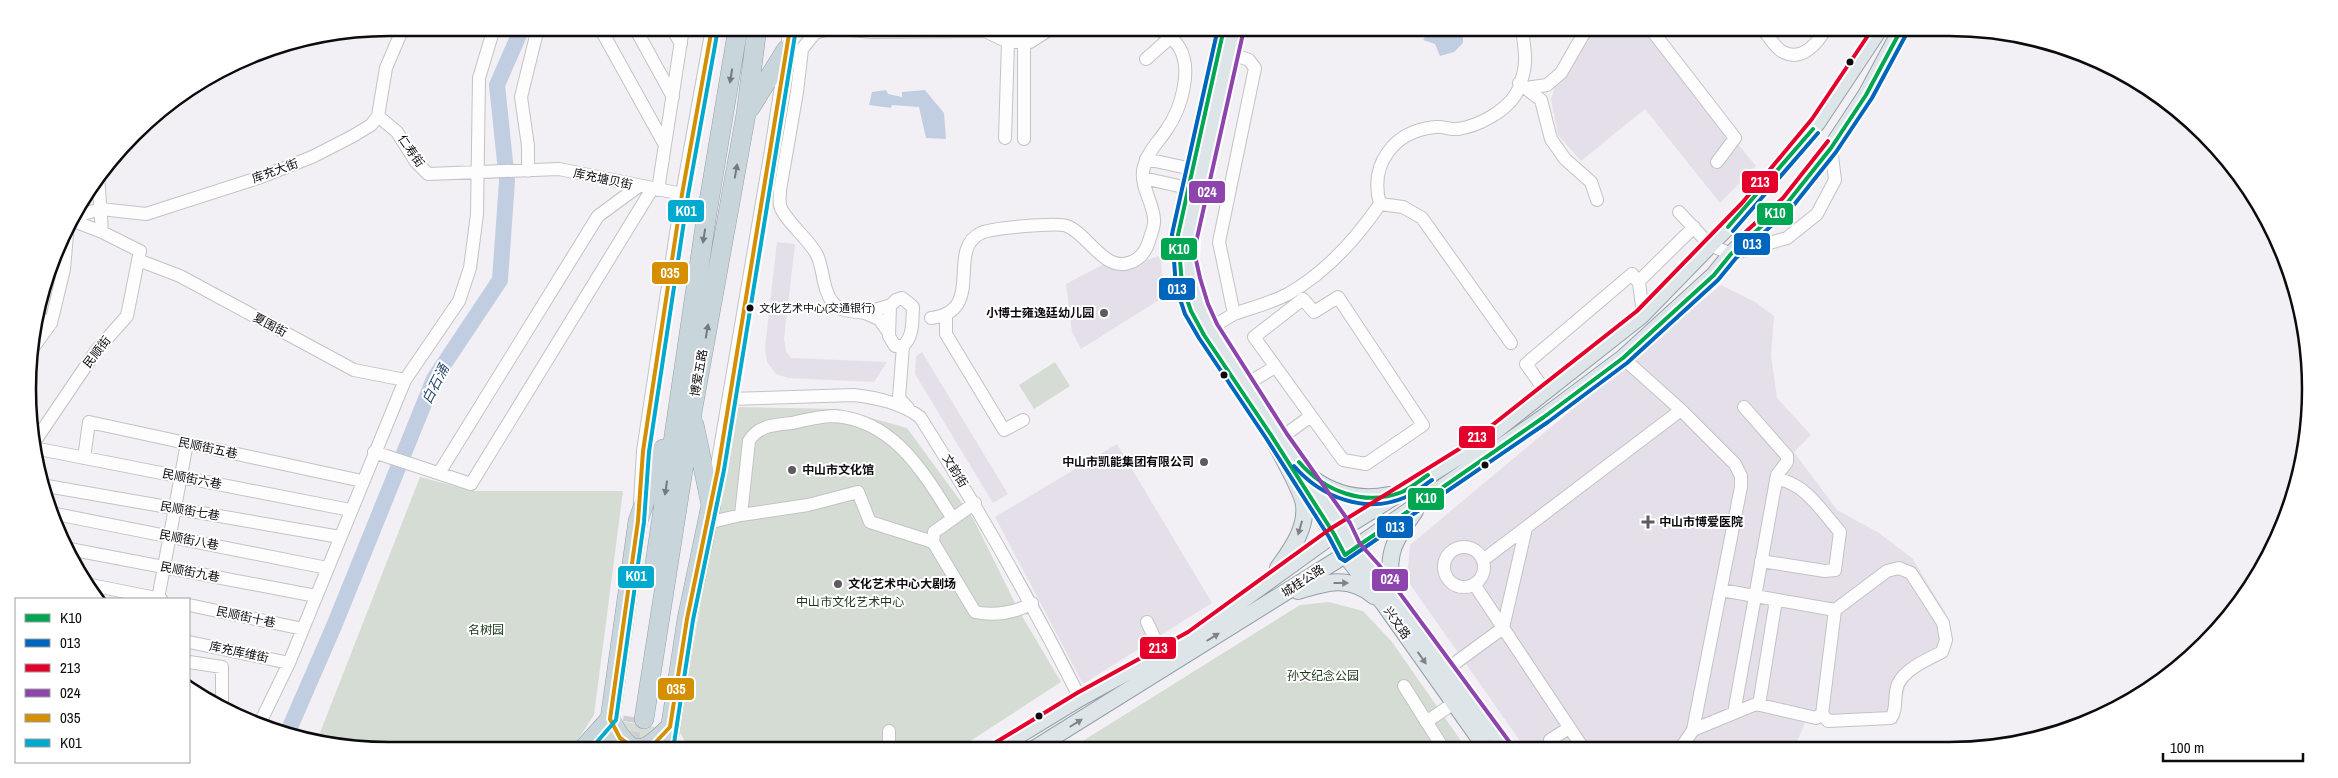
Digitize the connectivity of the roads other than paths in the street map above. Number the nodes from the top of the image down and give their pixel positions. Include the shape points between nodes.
1 (400, 36) edge
2 (492, 36) edge
3 (536, 36) edge
4 (604, 36) edge
5 (639, 36) edge
6 (676, 36) edge
7 (682, 36) edge
8 (711, 36) edge
9 (737, 36) edge
10 (756, 36) edge
11 (789, 36) edge
12 (813, 36) edge
13 (990, 36) edge
14 (1039, 36) edge
15 (1222, 36) edge
16 (1236, 36) edge
17 (1523, 36) edge
18 (1582, 36) edge
19 (1656, 36) edge
20 (1769, 36) edge
21 (1822, 36) edge
22 (1875, 36) edge
23 (1898, 36) edge
24 (1171, 37) joint
25 (1008, 42) junction
26 (1024, 42) junction
27 (681, 44) junction
28 (786, 50) junction
29 (1232, 54) junction
30 (1146, 59) dead end
31 (1523, 86) junction
32 (672, 97) junction
33 (746, 114) junction
34 (378, 116) junction
35 (1006, 138) dead end
36 (1024, 138) dead end
37 (665, 145) junction
38 (1831, 148) junction
39 (1146, 159) junction
40 (1716, 162) dead end
41 (1192, 169) junction
42 (526, 171) junction
43 (478, 173) junction
44 (1143, 178) junction
45 (99, 188) edge
46 (650, 188) junction
47 (1188, 188) junction
48 (682, 194) junction
49 (1597, 200) dead end
50 (1380, 204) junction
51 (101, 209) junction
52 (1679, 212) dead end
53 (83, 214) edge
54 (79, 222) edge
55 (1694, 228) junction
56 (102, 232) junction
57 (1710, 245) junction
58 (66, 248) edge
59 (1731, 254) junction
60 (139, 256) junction
61 (1638, 282) junction
62 (891, 304) junction
63 (913, 307) junction
64 (865, 313) junction
65 (946, 314) junction
66 (1234, 314) junction
67 (1643, 314) junction
68 (931, 318) junction
69 (43, 320) edge
70 (51, 323) junction
71 (1212, 328) junction
72 (889, 333) junction
73 (911, 334) junction
74 (40, 338) edge
75 (1511, 343) dead end
76 (899, 346) junction
77 (1624, 358) junction
78 (1275, 367) junction
79 (405, 380) junction
80 (1247, 384) junction
81 (1546, 391) junction
82 (730, 399) junction
83 (884, 401) junction
84 (1744, 407) dead end
85 (908, 408) junction
86 (685, 409) junction
87 (1682, 410) junction
88 (1311, 416) junction
89 (1023, 420) dead end
90 (39, 435) edge
91 (1276, 436) junction
92 (187, 443) junction
93 (42, 450) edge
94 (378, 453) junction
95 (84, 458) junction
96 (439, 473) junction
97 (1309, 476) junction
98 (181, 477) junction
99 (1776, 479) junction
100 (362, 481) junction
101 (50, 487) edge
102 (1400, 492) junction
103 (1422, 502) junction
104 (975, 503) junction
105 (710, 505) junction
106 (175, 508) junction
107 (350, 510) junction
108 (60, 515) edge
109 (741, 515) junction
110 (953, 518) junction
111 (638, 521) junction
112 (707, 524) junction
113 (1526, 528) junction
114 (1339, 530) junction
115 (170, 536) junction
116 (340, 537) junction
117 (933, 542) junction
118 (76, 550) edge
119 (1350, 551) junction
120 (1483, 560) junction
121 (1761, 561) junction
122 (164, 567) junction
123 (327, 568) junction
124 (1269, 582) junction
125 (1474, 584) junction
126 (97, 586) edge
127 (1721, 590) junction
128 (316, 596) junction
129 (1755, 596) junction
130 (154, 598) edge
131 (159, 598) edge
132 (1277, 598) junction
133 (1388, 599) junction
134 (1776, 600) junction
135 (1032, 602) junction
136 (190, 605) edge
137 (1835, 610) junction
138 (1147, 622) dead end
139 (1503, 628) junction
140 (302, 629) junction
141 (190, 642) edge
142 (1162, 654) junction
143 (190, 662) edge
144 (289, 663) junction
145 (1448, 669) junction
146 (1404, 686) dead end
147 (1080, 698) junction
148 (222, 699) edge
149 (1454, 703) junction
150 (1760, 705) junction
151 (1734, 713) junction
152 (1822, 714) junction
153 (262, 718) edge
154 (639, 718) tunnel mouth
155 (610, 719) junction
156 (1426, 722) junction
157 (670, 727) junction
158 (1569, 728) junction
159 (1693, 730) junction
160 (889, 731) dead end
161 (589, 742) edge
162 (605, 742) edge
163 (626, 742) edge
164 (656, 742) edge
165 (668, 742) edge
166 (673, 742) edge
167 (889, 742) edge
168 (1008, 742) edge
169 (1045, 742) edge
170 (1439, 742) edge
171 (1482, 742) edge
172 (1502, 742) edge
173 (1550, 742) edge
174 (1579, 742) edge
175 (1685, 742) edge

1 - 34 street via 386,68
2 - 43 street via 479,78
3 - 42 street via 521,97 528,146
4 - 37 street
5 - 32 street
6 - 27 street
7 - 27 street
8 - 48 street
9 -> 86 highway, 博爱五路
10 - 33 highway, 博爱五路
11 - 28 street
12 - 64 street via 802,49 780,206 817,255 833,303 841,310
13 - 25 street
14 - 26 street
15 - 41 main road, 兴文路
16 - 29 main road, 兴文路
17 - 31 street
18 - 31 street via 1561,72 1547,85
19 - 40 street via 1735,138
20 - 21 street via 1781,51 1792,54 1808,50
22 - 57 main road, 城桂公路 via 1817,123 1747,207
23 - 38 main road, 城桂公路 via 1866,95
24 - 30 street
24 - 39 street via 1187,65 1185,80 1174,117
25 - 26 street
25 - 35 street
26 - 36 street
27 - 32 street
28 - 33 highway
28 - 82 street
29 - 66 street via 1249,60 1255,68 1219,242
29 - 71 main road, 兴文路 via 1191,236 1190,260 1194,280
31 - 49 street via 1541,100 1551,139 1565,159 1591,182
31 - 50 street via 1500,111 1479,122 1458,129 1436,127 1410,134 1390,149 1379,167 1376,188
32 - 37 street
86 -> 33 highway, 博爱五路
34 - 43 street, 仁寿街 via 397,132 416,162 428,174
34 - 51 street, 库充大街 via 371,125 320,153 261,177 146,214
37 - 46 street
38 - 59 main road, 城桂公路 via 1788,202
38 - 59 street via 1835,180 1817,214 1787,238
39 - 41 street
39 - 44 street
41 - 47 main road, 兴文路
42 - 43 street, 库充塘贝街
42 - 46 street, 库充塘贝街 via 559,169
43 - 79 street via 470,268 459,301
44 - 47 street
44 - 65 street via 1154,220 1147,248 1136,260 1121,264 1113,262 1066,226 995,228 980,233 970,242 963,294 959,305
45 - 51 street
46 - 48 street, 库充塘贝街
46 - 96 street via 598,216
46 - 96 street via 471,484
47 - 91 main road, 兴文路 via 1178,235 1182,285 1191,312
48 - 111 street via 643,451
50 - 66 street via 1361,232 1326,266 1287,294
50 - 75 street via 1403,207 1422,218
51 - 53 street, 库充大街
51 - 56 street
52 - 55 street
54 - 56 street, 库充大街
55 - 57 street
55 - 61 street
56 - 60 street, 库充大街
57 - 59 street
57 - 67 main road, 城桂公路
58 - 70 street
59 - 77 main road, 城桂公路 via 1714,275
60 - 79 street, 夏围街 via 354,370
60 - 90 street, 民顺街 via 127,316 96,351
61 - 67 street
61 - 81 street via 1632,274 1526,364
62 - 63 street via 902,298
62 - 64 street
62 - 72 street
63 - 68 street
63 - 73 street
64 - 72 street via 879,319
65 - 68 street
65 - 89 street via 946,334 1004,430
66 - 71 street
67 - 81 main road, 城桂公路
68 - 73 street
69 - 70 street
70 - 74 street
71 - 80 main road, 兴文路
72 - 76 street
73 - 76 street via 908,341
76 - 83 street via 892,396
76 - 85 street via 899,398
77 - 87 street
77 - 103 main road, 城桂公路
78 - 80 street
78 - 88 street
78 - 88 street via 1254,337 1303,299 1314,312 1338,298 1422,426 1366,464 1343,460
79 - 94 street
80 - 91 main road, 兴文路
81 - 102 main road, 城桂公路 via 1476,446
82 - 83 street, 文韵街 via 854,395
82 - 105 street
83 - 85 street, 文韵街
84 - 99 street via 1787,456 1787,462
85 - 104 street, 文韵街 via 920,417
86 - 105 highway
86 - 111 highway
86 - 154 highway, 博爱五路
87 - 113 street
87 - 127 street via 1734,464 1741,476
88 - 91 street
91 - 97 main road, 兴文路
91 - 114 main road, 兴文路
91 -> 124 main road via 1304,505 1301,528 1292,548
92 - 95 street, 民顺街五巷 via 89,422
92 - 98 street
92 - 100 street, 民顺街五巷
93 - 95 street, 民顺街六巷
94 - 96 street
94 - 100 street
95 - 98 street, 民顺街六巷
97 - 102 main road via 1340,493 1370,499
97 - 114 main road, 兴文路
98 - 106 street
98 - 107 street, 民顺街六巷
99 - 121 street
99 - 121 street via 1804,490 1840,532 1835,570
100 - 107 street
101 - 106 street, 民顺街七巷
102 - 114 main road, 城桂公路
103 - 119 main road, 城桂公路
103 - 133 main road via 1392,548
104 - 110 street
104 - 135 street, 文韵街
105 - 112 highway
106 - 115 street
106 - 116 street, 民顺街七巷
107 - 116 street
108 - 115 street, 民顺街八巷
109 - 110 street via 749,441 754,433 768,427 835,416 869,425 912,457
109 - 112 street
109 - 117 street via 808,505 858,492 870,522
110 - 117 street via 934,532
111 - 155 highway
112 - 157 highway via 687,619
113 - 120 street
113 - 139 street
114 - 119 main road, 兴文路
114 - 124 main road, 城桂公路
115 - 122 street
115 - 123 street, 民顺街八巷
116 - 123 street
117 - 135 street via 975,612 1019,611
118 - 122 street, 民顺街九巷
119 - 132 main road, 城桂公路
119 - 133 main road, 兴文路
120 - 125 street via 1483,574
120 - 125 street via 1468,547 1456,549 1447,557 1445,569 1450,580 1461,586
121 - 129 street
122 - 128 street, 民顺街九巷
122 - 131 street
123 - 128 street
124 - 142 main road, 城桂公路
125 - 139 street
126 - 130 street
127 - 129 street
127 - 159 street
128 - 140 street
129 - 134 street
129 - 151 street
132 -> 133 main road via 1322,584 1347,581
169 -> 132 main road, 城桂公路
133 - 145 main road, 兴文路
133 -> 149 main road, 兴文路
134 - 137 street
134 - 150 street
135 - 147 street, 文韵街
136 - 140 street, 民顺街十巷
137 - 152 street
137 - 152 street via 1887,571 1899,568 1911,573 1943,623 1946,640 1942,652 1912,669 1898,684 1895,712 1891,718 1828,721
138 - 142 street
139 - 145 street
139 - 158 street
140 - 144 street
141 - 144 street, 库充库维街
142 - 147 main road, 城桂公路
143 - 148 street via 222,667
144 - 153 street
145 - 172 main road, 兴文路
146 - 156 street
147 - 168 main road, 城桂公路
149 - 156 street
149 - 171 main road, 兴文路
150 - 151 street
150 - 152 street via 1816,718
151 - 159 street
155 - 161 highway
155 - 162 highway
155 - 163 highway
156 - 170 street
157 - 164 highway
157 - 165 highway
157 - 166 highway
158 - 173 street
158 - 174 street
159 - 175 street
160 - 167 street

